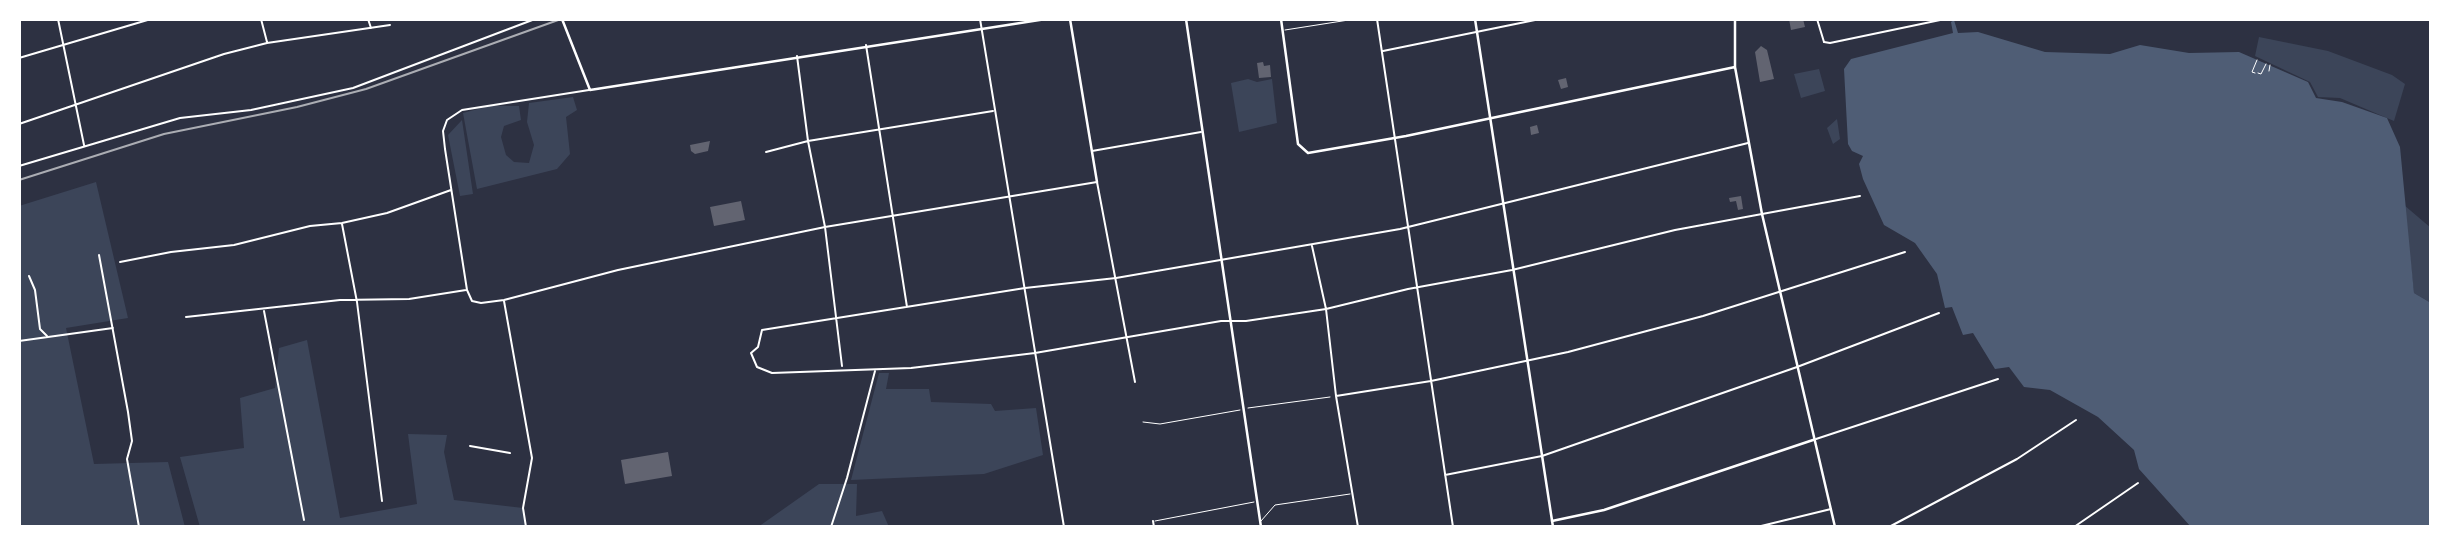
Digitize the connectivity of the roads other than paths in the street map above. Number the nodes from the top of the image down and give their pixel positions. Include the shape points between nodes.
1 (58, 19) edge
2 (152, 19) edge
3 (261, 19) edge
4 (368, 19) edge
5 (535, 19) edge
6 (562, 19) edge
7 (980, 19) edge
8 (1046, 19) edge
9 (1070, 19) edge
10 (1186, 19) edge
11 (1281, 19) edge
12 (1355, 19) edge
13 (1377, 19) edge
14 (1475, 19) edge
15 (1540, 19) edge
16 (1735, 19) edge
17 (1817, 19) edge
18 (1945, 19) edge
19 (390, 25) dead end
20 (371, 29) junction
21 (982, 29) junction
22 (1282, 30) junction
23 (1477, 32) junction
24 (267, 43) junction
25 (64, 45) junction
26 (866, 46) junction
27 (1382, 52) junction
28 (797, 56) junction
29 (19, 58) edge
30 (1735, 67) junction
31 (590, 90) junction
32 (75, 105) junction
33 (995, 110) junction
34 (1490, 118) junction
35 (19, 124) edge
36 (880, 130) junction
37 (1201, 132) junction
38 (1396, 138) junction
39 (808, 141) junction
40 (1749, 143) junction
41 (84, 147) junction
42 (1092, 151) junction
43 (766, 152) dead end
44 (19, 166) edge
45 (1097, 182) junction
46 (452, 190) junction
47 (1860, 196) dead end
48 (1009, 197) junction
49 (1502, 206) junction
50 (1762, 214) junction
51 (895, 216) junction
52 (342, 223) junction
53 (1410, 225) junction
54 (825, 228) junction
55 (1312, 245) junction
56 (1905, 252) dead end
57 (99, 255) dead end
58 (1220, 261) junction
59 (120, 262) dead end
60 (1512, 270) junction
61 (29, 276) dead end
62 (1116, 278) junction
63 (1419, 286) junction
64 (1025, 288) junction
65 (467, 290) junction
66 (1778, 293) junction
67 (504, 300) junction
68 (357, 302) junction
69 (907, 307) junction
70 (1326, 309) junction
71 (264, 310) junction
72 (1939, 313) dead end
73 (186, 317) dead end
74 (836, 320) junction
75 (1229, 320) junction
76 (114, 328) junction
77 (48, 336) junction
78 (1128, 336) junction
79 (19, 341) edge
80 (1035, 353) junction
81 (1526, 360) junction
82 (1797, 367) junction
83 (842, 368) junction
84 (875, 370) junction
85 (1998, 379) dead end
86 (1431, 381) junction
87 (1135, 382) dead end
88 (1336, 396) junction
89 (2076, 421) dead end
90 (1813, 440) junction
91 (470, 446) dead end
92 (510, 453) dead end
93 (1542, 456) junction
94 (1445, 475) junction
95 (2138, 482) dead end
96 (1353, 493) junction
97 (382, 501) dead end
98 (1256, 501) junction
99 (1832, 509) junction
100 (304, 520) dead end
101 (1153, 521) joint
102 (1552, 521) junction
103 (1452, 522) junction
104 (1260, 525) edge
105 (139, 527) edge
106 (526, 527) edge
107 (831, 527) edge
108 (1064, 527) edge
109 (1154, 527) edge
110 (1358, 527) edge
111 (1448, 527) edge
112 (1453, 527) edge
113 (1553, 527) edge
114 (1757, 527) edge
115 (1835, 527) edge
116 (1889, 527) edge
117 (2074, 527) edge

1 - 25 street
2 - 25 street
3 - 24 street
4 - 20 street
5 - 41 street via 353,88 251,110 180,118
6 - 31 street
7 - 21 street
8 - 21 street
9 - 42 street
10 - 37 street
11 - 22 street
12 - 22 lane
13 - 27 street
14 - 23 street
15 - 23 street
16 - 30 street
17 - 18 street via 1824,42 1830,43
19 - 20 street
20 - 24 street
21 - 26 street
21 - 33 street
22 - 38 street via 1301,150 1316,152
23 - 27 street
23 - 34 street
24 - 32 street
25 - 29 street
25 - 32 street
26 - 28 street
26 - 36 street
27 - 38 street
28 - 31 street
28 - 39 street
30 - 34 street
30 - 40 street
31 - 46 street via 463,110 447,120 443,131
32 - 35 street
32 - 41 street
33 - 36 street
33 - 48 street
34 - 38 street
34 - 49 street
36 - 39 street
36 - 51 street
37 - 42 street
37 - 58 street
38 - 53 street
39 - 43 street
39 - 54 street
40 - 49 street
40 - 50 street
41 - 44 street
42 - 45 street
45 - 48 street
45 - 62 street
46 - 52 street
46 - 65 street
47 - 50 street
48 - 51 street
48 - 64 street
49 - 53 street
49 - 60 street
50 - 60 street
50 - 66 street
51 - 54 street
51 - 69 street
52 - 59 street
52 - 68 street
53 - 55 street
53 - 63 street
54 - 67 street via 618,270
54 - 74 street
55 - 58 street
55 - 70 street
56 - 66 street
57 - 76 street
58 - 62 street
58 - 75 street
60 - 63 street
60 - 81 street
61 - 77 street via 40,329
62 - 64 street
62 - 78 street
63 - 70 street
63 - 86 street
64 - 69 street
64 - 80 street
65 - 67 street via 475,302
65 - 68 street
66 - 81 street
66 - 82 street
67 - 106 street via 532,458 523,508
68 - 71 street
68 - 97 street
69 - 74 street
70 - 75 street
70 - 88 street
71 - 73 street
71 - 100 street
72 - 82 street
74 - 83 street
74 - 83 street via 762,330 758,347 751,353 757,367 772,373
75 - 78 street
75 - 98 street
76 - 77 street
76 - 105 street via 130,422 132,441 127,459
77 - 79 street
78 - 80 street
78 - 87 street
80 - 84 street
80 - 108 street
81 - 86 street
81 - 93 street
82 - 90 street
82 - 93 street
83 - 84 street
84 - 107 street
85 - 90 street
86 - 88 street
86 - 94 street
88 - 96 street
89 - 116 street via 2017,459
90 - 99 street
90 - 102 street via 1605,510
91 - 92 street
93 - 94 street
93 - 102 street
94 - 103 street
95 - 117 street
96 - 104 lane via 1275,505
96 - 110 street
98 - 101 lane
98 - 104 street
99 - 114 street
99 - 115 street
101 - 109 street
102 - 113 street
103 - 111 street
103 - 112 street

